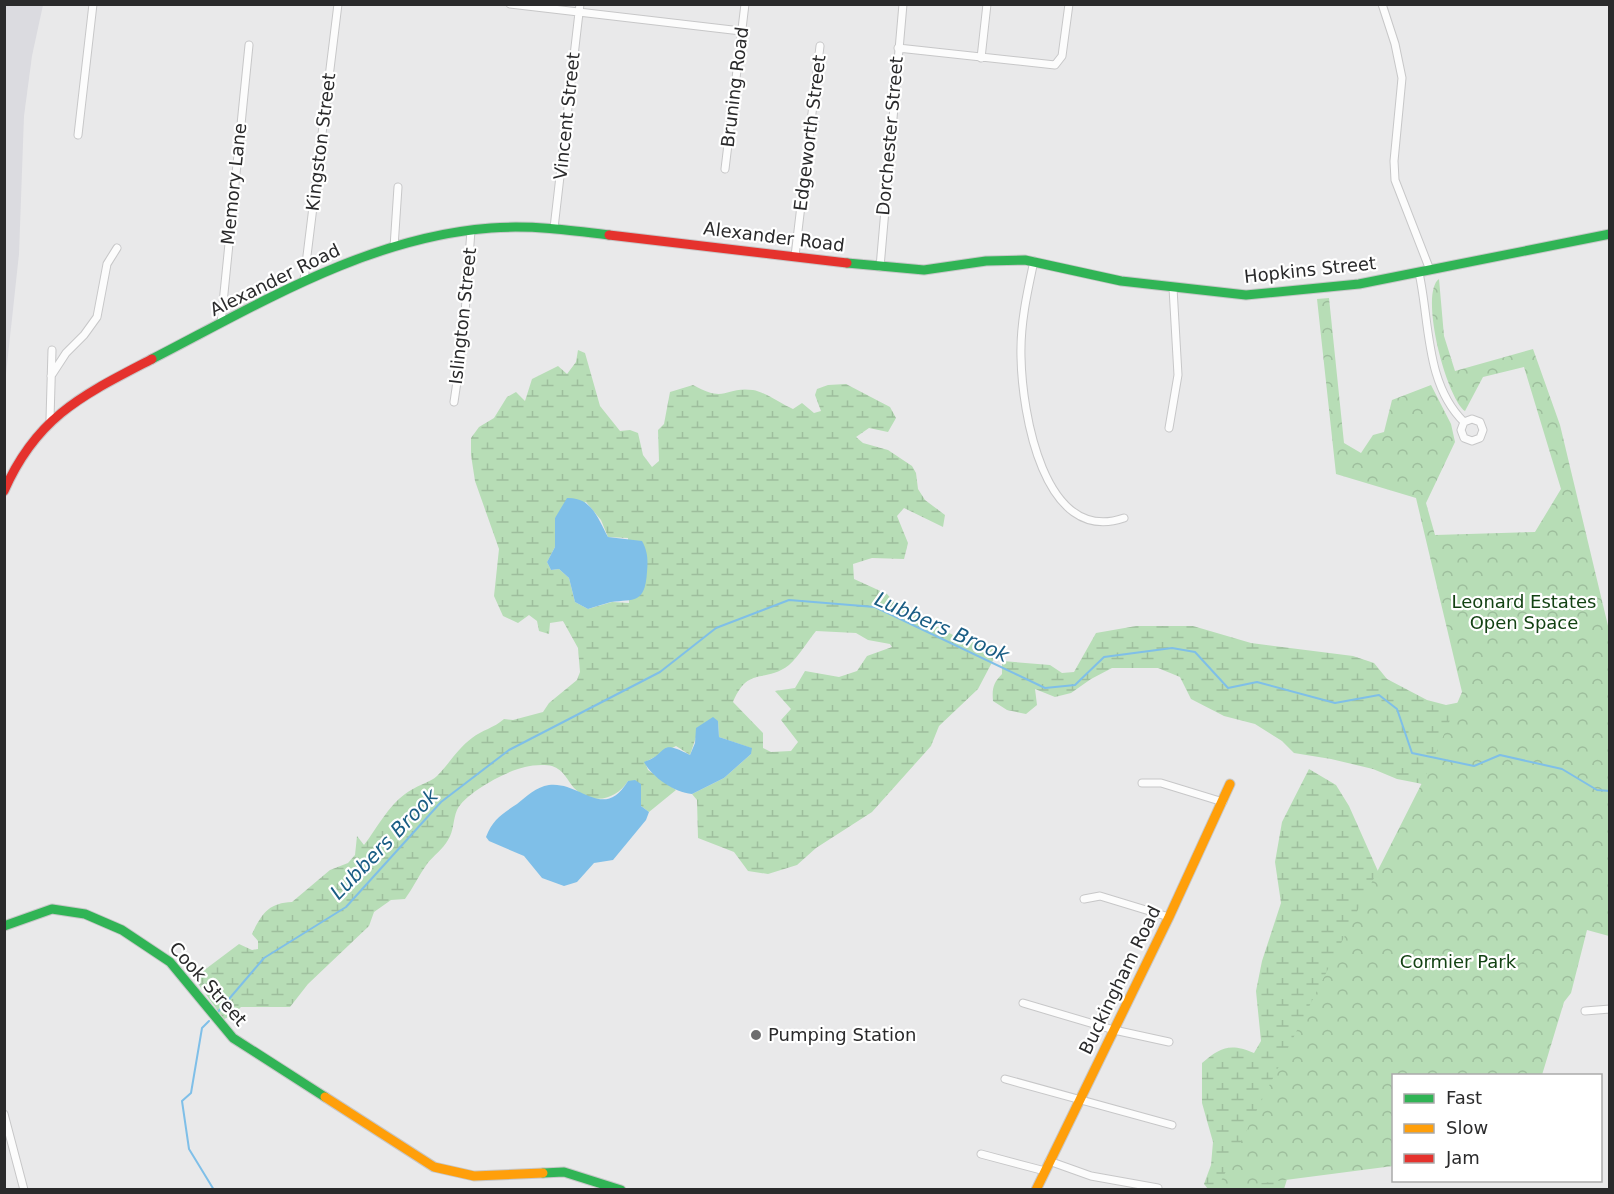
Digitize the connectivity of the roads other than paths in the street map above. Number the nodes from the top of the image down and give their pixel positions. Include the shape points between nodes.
1 (93, 4) edge
2 (338, 4) edge
3 (510, 4) edge
4 (745, 4) edge
5 (903, 4) edge
6 (987, 4) edge
7 (1069, 4) edge
8 (1382, 4) edge
9 (579, 8) edge
10 (741, 31) junction
11 (249, 45) dead end
12 (820, 46) dead end
13 (898, 48) junction
14 (981, 58) junction
15 (78, 135) dead end
16 (725, 169) dead end
17 (398, 187) dead end
18 (555, 228) junction
19 (471, 230) junction
20 (1610, 234) edge
21 (394, 247) junction
22 (117, 248) dead end
23 (795, 256) junction
24 (1034, 261) junction
25 (880, 267) junction
26 (905, 269) joint
27 (1430, 270) junction
28 (1419, 273) junction
29 (304, 280) junction
30 (1173, 288) junction
31 (221, 322) junction
32 (52, 350) dead end
33 (51, 376) junction
34 (454, 402) dead end
35 (50, 419) junction
36 (1464, 422) dead end
37 (1169, 428) dead end
38 (4, 491) edge
39 (1124, 518) dead end
40 (1142, 783) dead end
41 (1230, 784) dead end
42 (1223, 802) junction
43 (1084, 898) dead end
44 (1169, 917) junction
45 (4, 926) edge
46 (1023, 1004) dead end
47 (1610, 1009) edge
48 (1585, 1011) dead end
49 (1114, 1030) junction
50 (1168, 1042) dead end
51 (1005, 1079) dead end
52 (1081, 1098) junction
53 (4, 1114) edge
54 (1172, 1125) dead end
55 (981, 1154) dead end
56 (1047, 1166) junction
57 (1158, 1188) dead end
58 (24, 1190) edge
59 (621, 1190) edge
60 (1036, 1190) edge

1 - 15 street
2 - 29 street, Kingston Street
3 - 9 street
4 - 10 street, Bruning Road
5 - 13 street, Dorchester Street
6 - 14 street
7 - 14 street via 1059,63
8 - 27 street via 1402,78 1395,180
9 - 10 street
9 - 18 street, Vincent Street
10 - 16 street, Bruning Road
11 - 31 street, Memory Lane
12 - 23 street, Edgeworth Street
13 - 14 street
13 - 25 street, Dorchester Street
17 - 21 street
18 - 19 street, Alexander Road
18 - 23 street, Alexander Road
19 - 21 street, Alexander Road
19 - 34 street, Islington Street via 470,273
20 - 27 street, Hopkins Street
21 - 29 street, Alexander Road
22 - 33 street via 107,264 97,317
23 - 25 street, Alexander Road
24 - 26 street, Hopkins Street
24 - 30 street, Hopkins Street via 1107,279
24 - 39 street via 1022,323 1021,357 1040,465 1048,483 1071,510 1100,522
25 - 26 street, Alexander Road
27 - 28 street, Hopkins Street
28 - 30 street, Hopkins Street via 1350,286 1256,294
28 - 36 street via 1427,330 1441,386 1449,405
29 - 31 street, Alexander Road
30 - 37 street via 1178,375
31 - 35 street, Alexander Road via 96,388
32 - 33 street
33 - 35 street
35 - 38 street, Alexander Road via 20,456
40 - 42 street via 1161,783
41 - 42 street, Buckingham Road
42 - 44 street, Buckingham Road
43 - 44 street via 1100,896
44 - 49 street, Buckingham Road
45 - 59 street, Cook Street via 52,909 88,917 128,934 173,964 212,1017 233,1038 435,1167 474,1176 564,1172
46 - 49 street
47 - 48 street
49 - 50 street
49 - 52 street, Buckingham Road
51 - 52 street
52 - 54 street
52 - 56 street, Buckingham Road
53 - 58 street
55 - 56 street
56 - 57 street
56 - 60 street, Buckingham Road

